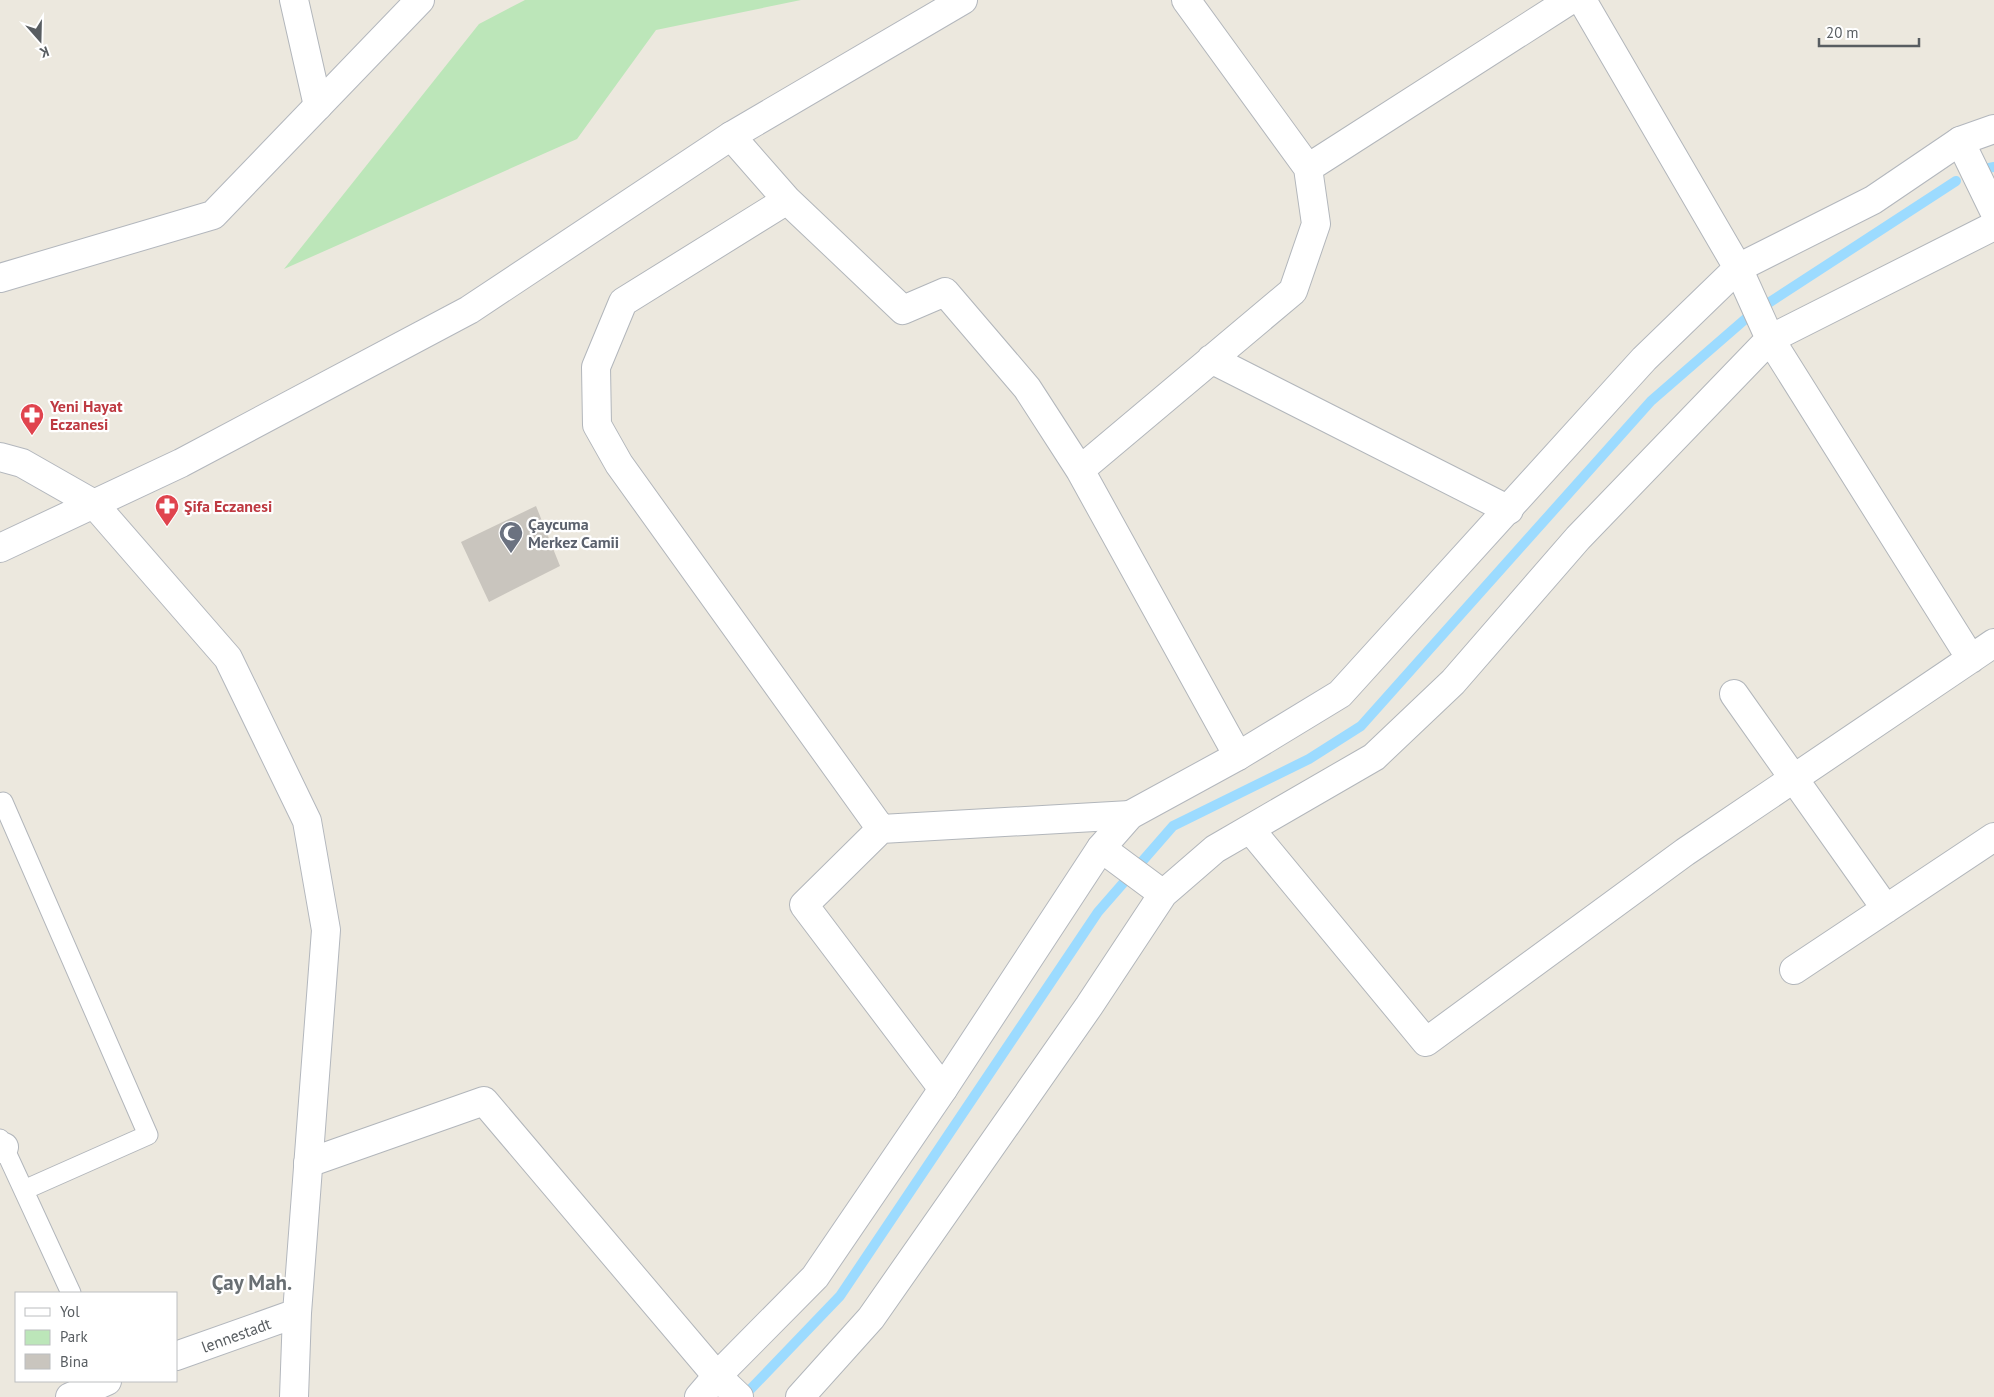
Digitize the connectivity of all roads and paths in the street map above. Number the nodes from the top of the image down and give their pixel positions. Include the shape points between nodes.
1 (294, 0) edge
2 (420, 0) edge
3 (963, 0) edge
4 (1186, 0) edge
5 (1570, 0) edge
6 (1582, 0) edge
7 (318, 106) junction
8 (1994, 129) edge
9 (732, 136) junction
10 (1960, 141) junction
11 (1308, 168) junction
12 (787, 200) junction
13 (1994, 211) edge
14 (1994, 226) edge
15 (1742, 277) junction
16 (0, 278) edge
17 (1768, 333) junction
18 (1210, 359) junction
19 (0, 457) edge
20 (1080, 470) junction
21 (94, 504) junction
22 (1509, 510) junction
23 (0, 548) edge
24 (1994, 643) edge
25 (1971, 659) junction
26 (1734, 694) dead end
27 (1238, 756) junction
28 (1794, 780) junction
29 (0, 803) edge
30 (1130, 814) junction
31 (881, 828) junction
32 (1250, 829) junction
33 (1994, 837) edge
34 (1109, 854) junction
35 (1155, 888) junction
36 (1886, 909) junction
37 (1794, 970) dead end
38 (943, 1089) junction
39 (1, 1145) edge
40 (308, 1163) junction
41 (24, 1190) junction
42 (71, 1292) edge
43 (297, 1313) junction
44 (178, 1355) edge
45 (105, 1382) edge
46 (728, 1386) edge
47 (70, 1397) edge
48 (294, 1397) edge
49 (699, 1397) edge
50 (800, 1397) edge

1 - 7 street
2 - 7 street
3 - 9 street
4 - 11 street
5 - 11 street
6 - 15 street
7 - 16 street via 213,215
8 - 10 street
9 - 12 street
9 - 21 street via 469,310 181,463
10 - 13 street
10 - 15 street via 1873,200
11 - 18 street via 1316,224 1293,291
12 - 20 street via 903,310 946,292 1027,388
12 - 31 street via 623,302 596,367 597,426 619,464
14 - 17 street
15 - 17 street
15 - 22 street via 1644,359
17 - 25 street
17 - 32 street via 1578,538 1453,682 1374,757
18 - 20 street
18 - 22 street
19 - 21 street via 22,463
20 - 27 street
21 - 23 street
21 - 40 street via 228,658 307,821 326,930
22 - 27 street via 1340,694
24 - 25 street
25 - 28 street
26 - 28 street
27 - 30 street
28 - 32 street via 1685,852 1426,1042
28 - 36 street
29 - 41 lane via 3,802 148,1135
30 - 31 street
30 - 34 street
31 - 38 street via 804,905
32 - 35 street
33 - 36 street
34 - 35 street
34 - 38 street
35 - 50 street via 1089,1006 870,1318
36 - 37 street
38 - 46 street via 815,1277
39 - 41 lane
40 - 43 street
40 - 46 street via 484,1102
41 - 42 lane
43 - 44 street, lennestadt
43 - 48 street
45 - 47 street
46 - 49 street

